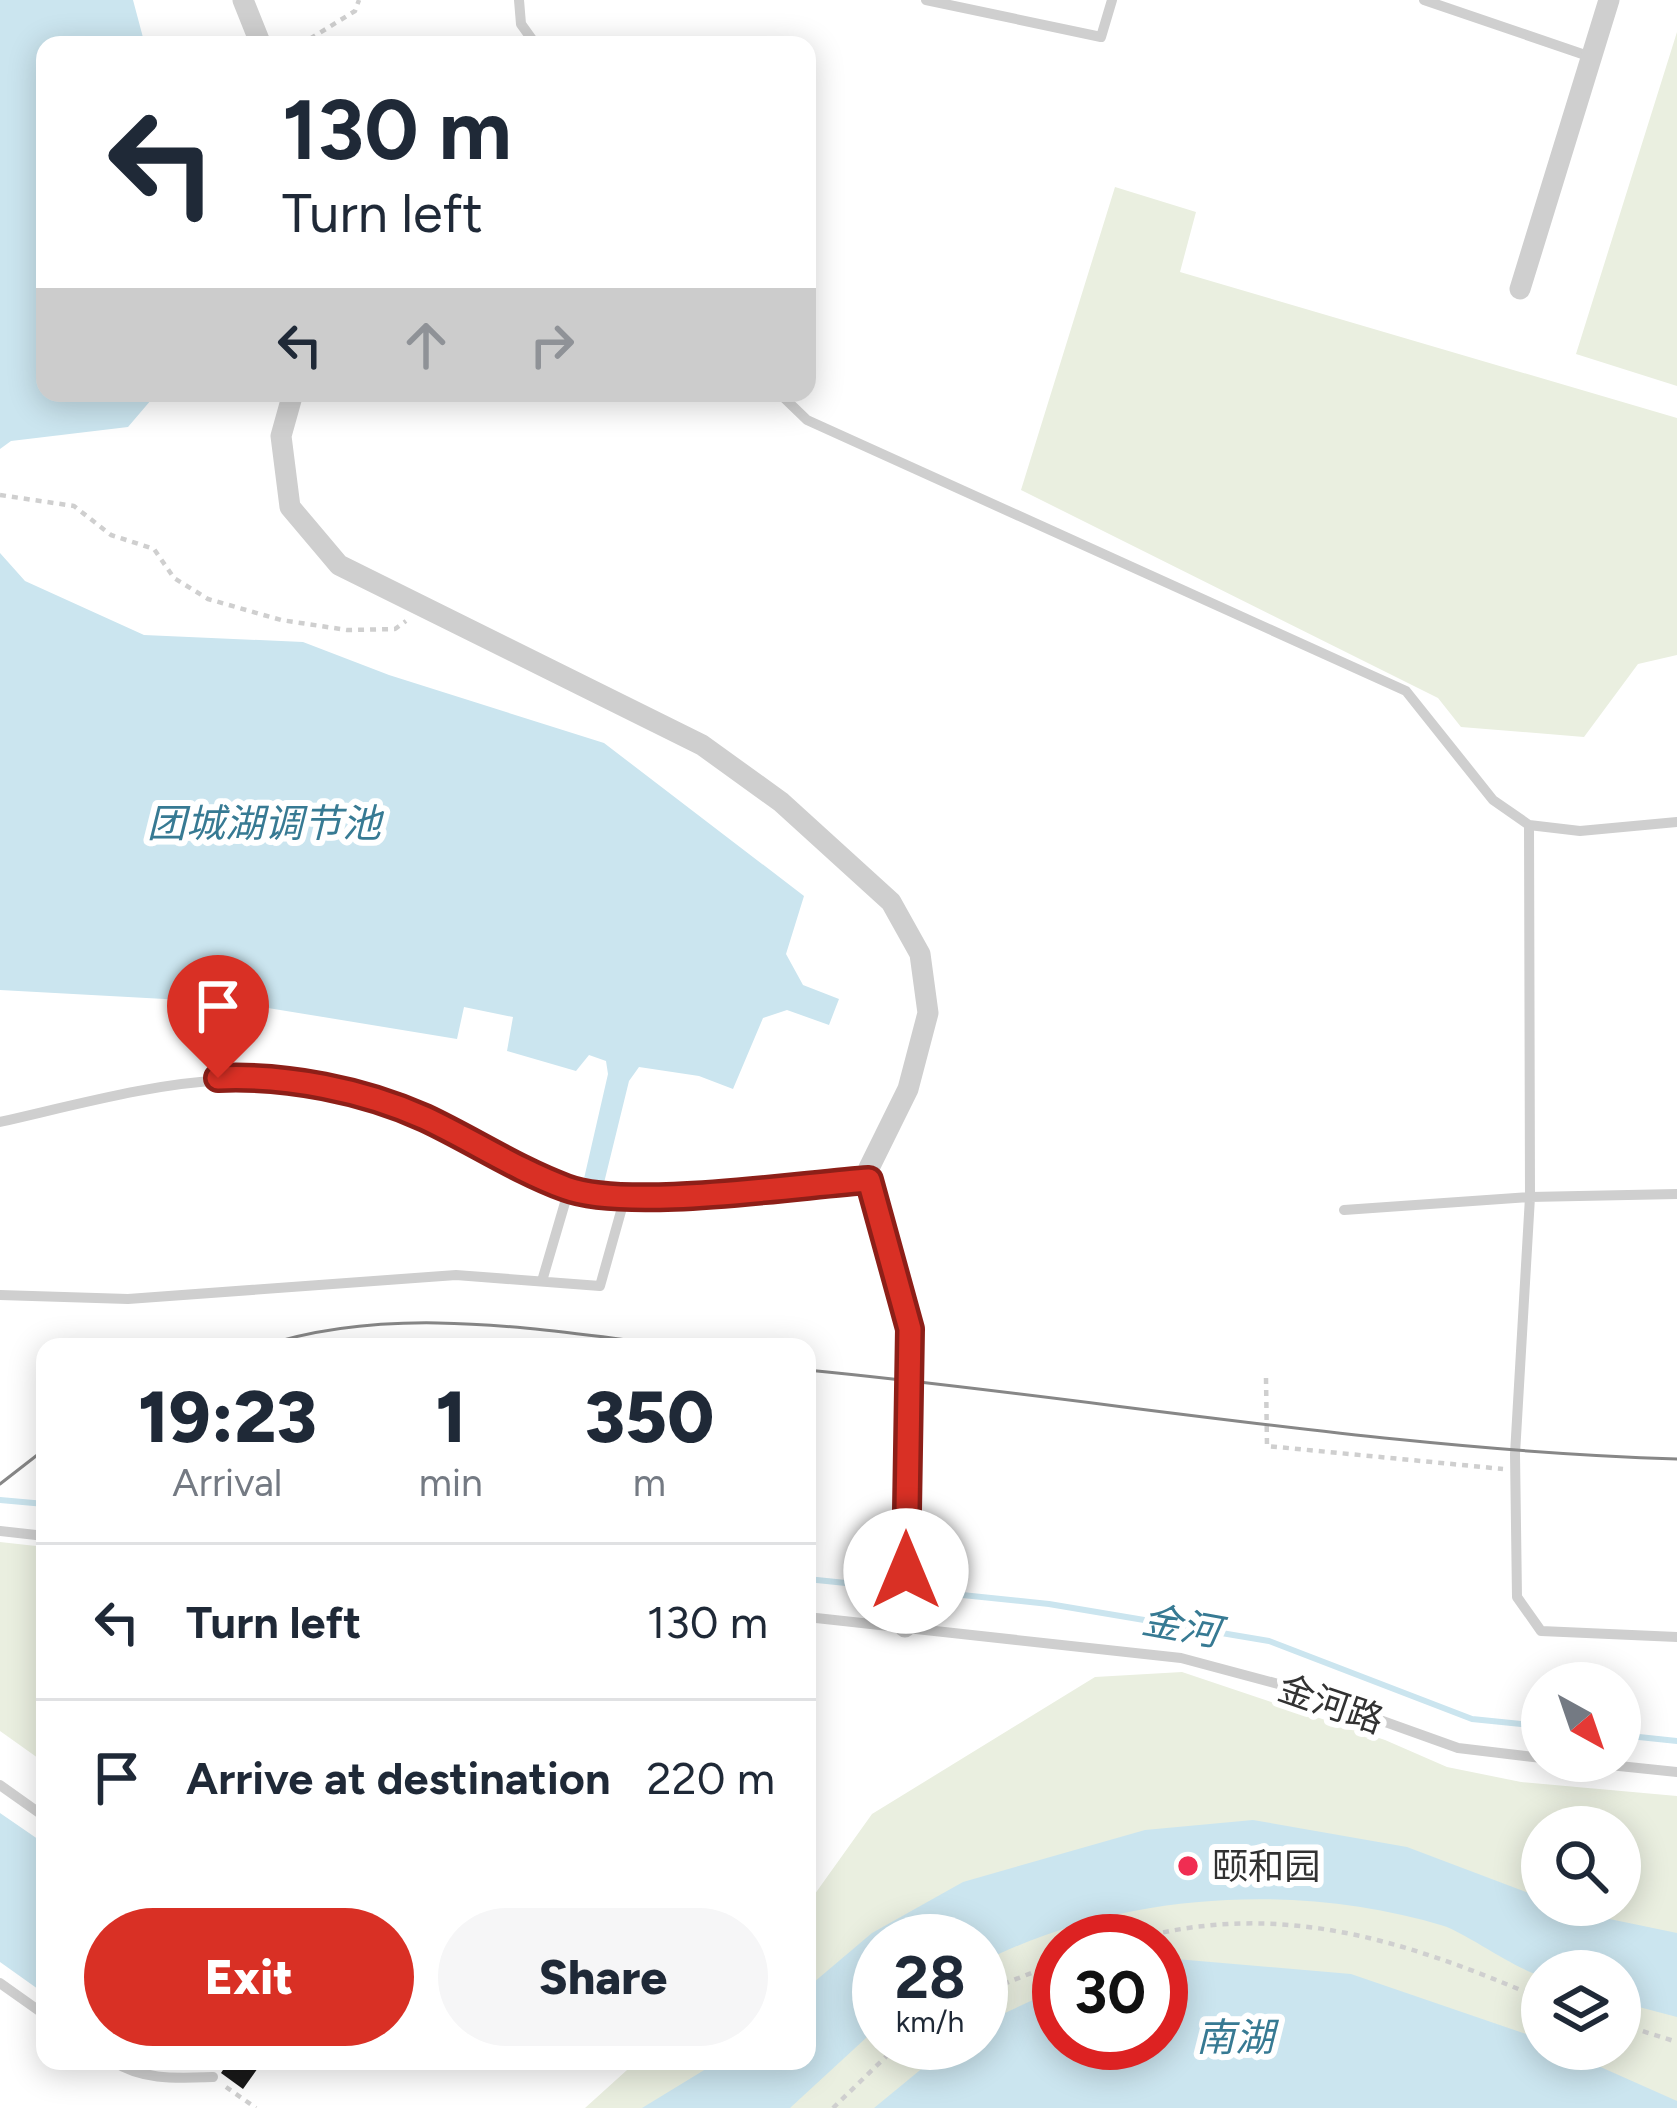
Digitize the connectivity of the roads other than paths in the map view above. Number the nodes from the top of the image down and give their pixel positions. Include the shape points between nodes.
1 (243, 0) edge
2 (519, 0) edge
3 (926, 0) edge
4 (1112, 0) edge
5 (1424, 0) edge
6 (1609, 0) edge
7 (257, 36) edge
8 (530, 36) edge
9 (1591, 57) junction
10 (1520, 289) dead end
11 (290, 402) edge
12 (788, 402) edge
13 (1677, 822) edge
14 (1529, 825) junction
15 (0, 1122) edge
16 (869, 1180) junction
17 (569, 1189) junction
18 (1677, 1194) edge
19 (626, 1197) junction
20 (1529, 1197) junction
21 (1344, 1210) dead end
22 (542, 1281) junction
23 (0, 1295) edge
24 (0, 1531) edge
25 (36, 1535) edge
26 (816, 1617) edge
27 (905, 1618) junction
28 (1677, 1637) edge
29 (1521, 1756) edge
30 (1641, 1768) edge
31 (1677, 1772) edge
32 (0, 1785) edge
33 (36, 1810) edge
34 (0, 1984) edge
35 (36, 2009) edge
36 (126, 2070) edge
37 (213, 2078) road end

1 - 7 street
2 - 8 lane
3 - 4 lane via 1101,38
5 - 9 lane
6 - 9 street
9 - 10 street
11 - 16 street via 281,436 290,507 339,565 702,745 782,802 891,902 920,954 928,1013 908,1089
12 - 14 lane via 807,420 1406,691 1493,800
13 - 14 lane via 1580,831
14 - 20 lane
15 - 17 lane via 188,1080 249,1077 340,1090 421,1116
16 - 19 lane
16 - 27 street via 910,1329
17 - 19 lane
17 - 22 lane
18 - 20 lane
19 - 22 lane via 600,1286
20 - 21 lane
20 - 28 lane via 1517,1597 1541,1631
22 - 23 lane via 456,1275 128,1299
24 - 25 lane
26 - 27 lane, 金河路
27 - 29 lane, 金河路 via 1181,1658 1458,1748
30 - 31 lane
32 - 33 lane
34 - 35 lane
36 - 37 lane

